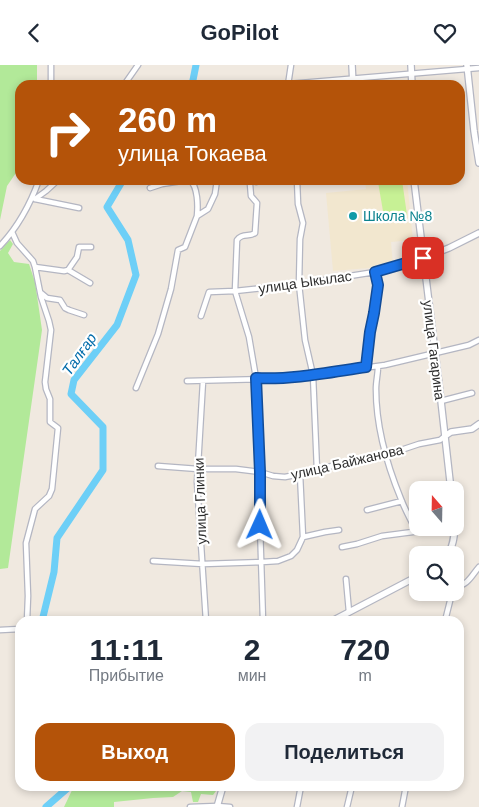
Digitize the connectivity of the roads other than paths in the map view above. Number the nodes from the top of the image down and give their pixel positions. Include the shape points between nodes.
1 (51, 65) edge
2 (138, 65) edge
3 (291, 65) edge
4 (352, 65) edge
5 (411, 65) edge
6 (467, 67) edge
7 (479, 68) edge
8 (412, 74) junction
9 (51, 80) edge
10 (128, 80) edge
11 (289, 80) edge
12 (353, 80) edge
13 (368, 80) edge
14 (412, 80) edge
15 (479, 163) edge
16 (38, 185) edge
17 (53, 185) edge
18 (159, 185) edge
19 (194, 185) edge
20 (216, 185) edge
21 (249, 185) edge
22 (297, 185) edge
23 (415, 185) edge
24 (150, 188) dead end
25 (35, 199) junction
26 (30, 203) junction
27 (79, 208) dead end
28 (197, 216) junction
29 (12, 232) junction
30 (479, 233) edge
31 (0, 246) edge
32 (91, 247) dead end
33 (423, 258) junction
34 (35, 267) junction
35 (68, 270) junction
36 (375, 272) junction
37 (90, 283) dead end
38 (299, 284) junction
39 (235, 291) junction
40 (40, 293) junction
41 (84, 315) dead end
42 (201, 317) dead end
43 (479, 340) edge
44 (435, 353) junction
45 (378, 366) junction
46 (366, 367) junction
47 (313, 375) junction
48 (256, 378) junction
49 (187, 381) dead end
50 (203, 381) junction
51 (136, 388) dead end
52 (472, 393) dead end
53 (441, 401) junction
54 (479, 424) edge
55 (444, 426) junction
56 (451, 432) junction
57 (445, 436) junction
58 (386, 455) junction
59 (158, 466) dead end
60 (198, 469) junction
61 (317, 470) junction
62 (260, 472) junction
63 (300, 474) junction
64 (450, 481) edge
65 (402, 501) junction
66 (367, 510) dead end
67 (409, 516) edge
68 (339, 530) dead end
69 (409, 532) edge
70 (303, 537) junction
71 (342, 547) dead end
72 (153, 561) dead end
73 (262, 562) junction
74 (203, 564) junction
75 (479, 567) edge
76 (346, 579) dead end
77 (409, 581) edge
78 (464, 585) edge
79 (450, 601) edge
80 (349, 612) junction
81 (27, 616) edge
82 (206, 616) edge
83 (264, 616) edge
84 (341, 616) edge
85 (446, 616) edge
86 (15, 629) edge
87 (0, 630) edge
88 (222, 791) edge
89 (300, 791) edge
90 (351, 791) edge
91 (405, 791) edge
92 (217, 806) edge
93 (190, 807) edge
94 (230, 807) edge
95 (297, 807) edge
96 (347, 807) edge
97 (402, 807) edge

1 - 9 street
2 - 10 street
3 - 11 street
4 - 12 main road
5 - 8 main road
6 - 7 street
6 - 8 street
6 - 15 main road
8 - 13 street
8 - 14 main road
16 - 26 street
17 - 25 street
18 - 24 street
19 - 28 street
20 - 28 street via 208,209
21 - 39 street via 251,196 257,203 255,233 237,240
22 - 38 street via 303,223
23 - 33 main road, улица Гагарина
25 - 26 street
25 - 27 street
26 - 29 street
28 - 51 street via 185,247 178,250 158,334
29 - 31 street
29 - 34 street
30 - 33 main road, улица Ыкылас
32 - 35 street via 79,247 77,257
33 - 36 street, улица Ыкылас
33 - 44 main road, улица Гагарина
34 - 35 street
34 - 40 street
35 - 37 street
36 - 38 street, улица Ыкылас
36 - 46 street via 378,285
38 - 39 street, улица Ыкылас
38 - 47 street via 305,340
39 - 42 street, улица Ыкылас via 209,292
39 - 48 street via 249,337
40 - 41 street via 60,300 68,310
40 - 81 street via 51,330 45,382 50,399 50,422 58,427 52,489 35,509 26,543
43 - 44 street
44 - 45 street
44 - 53 main road, улица Гагарина
45 - 46 street
45 - 58 street via 376,390
46 - 47 street
47 - 48 street
47 - 61 street
48 - 50 street
48 - 62 street
49 - 50 street
50 - 60 street, улица Глинки
52 - 53 street
53 - 55 main road, улица Гагарина
54 - 56 main road via 472,429
55 - 56 main road
55 - 57 main road, улица Гагарина
56 - 57 main road
57 - 58 street, улица Байжанова
57 - 64 main road, улица Гагарина
58 - 61 street, улица Байжанова
58 - 65 street
59 - 60 street, улица Байжанова
60 - 62 street, улица Байжанова
60 - 74 street, улица Глинки
61 - 63 street, улица Байжанова
62 - 63 street, улица Байжанова via 273,477
62 - 73 street
63 - 70 street
65 - 66 street
65 - 67 street
68 - 70 street
69 - 71 street
70 - 73 street via 298,550 291,555 278,561
72 - 74 street
73 - 74 street
73 - 83 street
74 - 82 street, улица Глинки
75 - 78 street
76 - 80 street
77 - 80 main road
79 - 85 street
80 - 84 main road
86 - 87 street
88 - 92 main road
89 - 95 street
90 - 96 street
91 - 97 street
92 - 93 street
92 - 94 street

